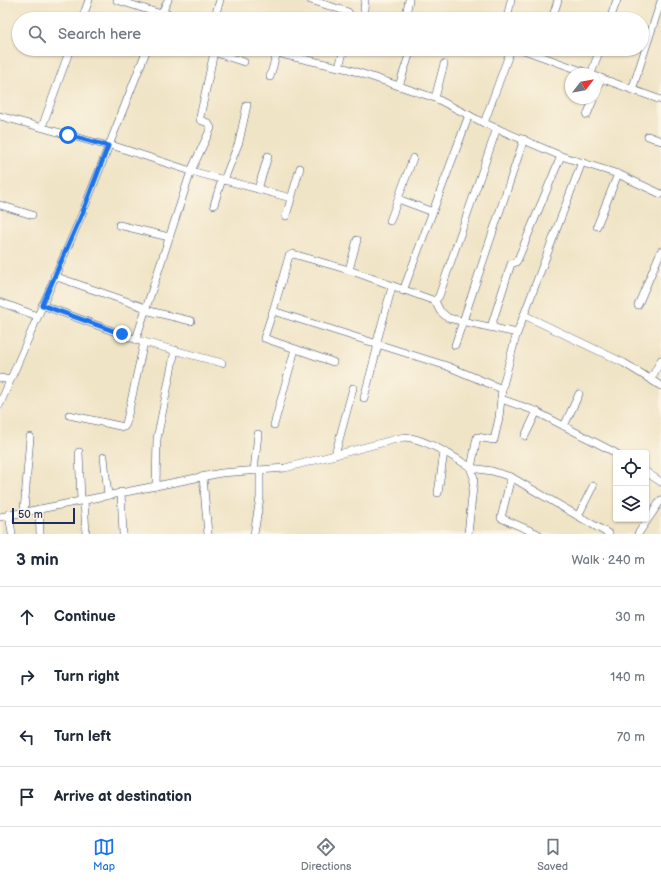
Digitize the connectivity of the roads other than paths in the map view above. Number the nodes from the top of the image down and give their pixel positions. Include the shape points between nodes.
1 (89, 0) edge
2 (117, 0) edge
3 (168, 0) edge
4 (220, 0) edge
5 (311, 0) edge
6 (365, 0) edge
7 (410, 0) edge
8 (511, 0) edge
9 (558, 0) edge
10 (617, 0) edge
11 (661, 0) edge
12 (364, 10) dead end
13 (85, 12) edge
14 (152, 12) edge
15 (162, 12) edge
16 (216, 12) edge
17 (348, 12) edge
18 (407, 12) edge
19 (508, 12) edge
20 (554, 12) edge
21 (613, 12) edge
22 (649, 37) edge
23 (67, 56) edge
24 (144, 56) edge
25 (213, 56) edge
26 (226, 56) edge
27 (277, 56) edge
28 (294, 56) edge
29 (342, 56) edge
30 (409, 56) edge
31 (508, 56) edge
32 (549, 56) edge
33 (597, 56) edge
34 (643, 56) edge
35 (244, 62) dead end
36 (444, 64) dead end
37 (339, 67) junction
38 (577, 68) edge
39 (593, 68) edge
40 (270, 77) dead end
41 (601, 78) edge
42 (399, 86) junction
43 (632, 90) junction
44 (435, 98) junction
45 (661, 100) edge
46 (592, 104) edge
47 (247, 105) dead end
48 (469, 115) junction
49 (587, 115) dead end
50 (0, 116) edge
51 (484, 123) junction
52 (42, 127) junction
53 (497, 128) junction
54 (648, 136) dead end
55 (524, 139) junction
56 (661, 141) edge
57 (108, 145) junction
58 (268, 156) dead end
59 (561, 156) junction
60 (413, 158) dead end
61 (582, 162) junction
62 (300, 168) dead end
63 (191, 171) junction
64 (618, 174) junction
65 (223, 179) junction
66 (258, 189) junction
67 (661, 194) edge
68 (291, 198) junction
69 (398, 199) junction
70 (0, 205) edge
71 (214, 205) dead end
72 (433, 212) junction
73 (32, 215) dead end
74 (286, 216) dead end
75 (390, 221) dead end
76 (119, 225) dead end
77 (597, 226) dead end
78 (169, 237) junction
79 (357, 240) dead end
80 (661, 251) edge
81 (349, 270) junction
82 (54, 276) junction
83 (392, 287) junction
84 (403, 291) junction
85 (434, 301) junction
86 (0, 302) edge
87 (42, 305) junction
88 (638, 305) dead end
89 (146, 309) junction
90 (273, 311) junction
91 (37, 316) junction
92 (524, 316) junction
93 (191, 321) dead end
94 (462, 321) junction
95 (491, 327) junction
96 (517, 333) junction
97 (136, 339) junction
98 (144, 342) junction
99 (377, 345) junction
100 (455, 345) dead end
101 (295, 349) junction
102 (175, 350) junction
103 (661, 360) edge
104 (332, 362) dead end
105 (222, 363) dead end
106 (0, 378) edge
107 (651, 379) junction
108 (10, 380) junction
109 (661, 386) edge
110 (353, 388) dead end
111 (502, 389) junction
112 (579, 394) dead end
113 (364, 398) dead end
114 (501, 398) junction
115 (0, 404) edge
116 (537, 412) junction
117 (69, 415) dead end
118 (274, 425) dead end
119 (564, 426) junction
120 (258, 434) dead end
121 (525, 436) dead end
122 (30, 437) dead end
123 (613, 451) edge
124 (78, 452) dead end
125 (444, 452) junction
126 (335, 455) junction
127 (104, 457) dead end
128 (471, 468) junction
129 (257, 470) junction
130 (649, 474) edge
131 (203, 476) junction
132 (511, 477) junction
133 (661, 482) edge
134 (156, 486) junction
135 (592, 486) dead end
136 (121, 492) junction
137 (438, 493) dead end
138 (108, 495) junction
139 (83, 500) junction
140 (661, 500) edge
141 (39, 509) junction
142 (24, 511) junction
143 (9, 514) junction
144 (578, 516) junction
145 (0, 517) edge
146 (12, 534) edge
147 (40, 534) edge
148 (86, 534) edge
149 (123, 534) edge
150 (208, 534) edge
151 (254, 534) edge
152 (468, 534) edge
153 (538, 534) edge
154 (609, 534) edge
155 (638, 534) edge

1 - 13 street
2 - 14 street
3 - 15 street
4 - 16 street
5 - 17 street
6 - 12 street
7 - 18 street
8 - 19 street
9 - 20 street
10 - 21 street
11 - 22 street
23 - 52 street
24 - 57 street
25 - 63 street via 200,117 200,120 208,123 211,128
26 - 35 street
27 - 40 street
28 - 37 street
29 - 37 street
30 - 42 street
31 - 51 street
32 - 38 street
33 - 39 street
34 - 43 street
36 - 44 street
37 - 42 street
41 - 43 street
42 - 44 street
43 - 45 street
44 - 48 street
46 - 49 street
47 - 65 street via 239,142
48 - 51 street
48 - 72 street
50 - 52 street
51 - 53 street
52 - 57 street
53 - 55 street
53 - 85 street via 439,296
54 - 56 street
55 - 59 street
55 - 94 street
57 - 63 street
57 - 82 street via 82,214
58 - 66 street
59 - 61 street
59 - 95 street via 518,259 511,264
60 - 69 street
61 - 64 street
61 - 92 street
62 - 68 street
63 - 65 street
63 - 78 street
64 - 67 street
64 - 77 street
65 - 66 street
65 - 71 street
66 - 68 street
68 - 74 street
69 - 72 street
69 - 75 street
70 - 73 street
72 - 84 street
76 - 78 street
78 - 89 street
79 - 81 street
80 - 88 street
81 - 83 street
81 - 90 street via 290,254
82 - 87 street
82 - 89 street
83 - 84 street
83 - 99 street
84 - 85 street
85 - 94 street via 443,315
86 - 91 street
87 - 91 street
87 - 97 street
89 - 93 street
89 - 97 street
90 - 99 street
90 - 101 street via 265,339
91 - 108 street
92 - 96 street
92 - 107 street via 624,363
94 - 95 street
94 - 100 street
95 - 96 street
96 - 111 street
97 - 98 street
98 - 102 street
98 - 117 street via 124,427
99 - 111 street via 447,366
99 - 113 street
101 - 104 street
101 - 118 street
102 - 105 street
102 - 134 street via 158,439
103 - 107 street
106 - 108 street
107 - 109 street
108 - 115 street
110 - 126 street
111 - 114 street
112 - 119 street
114 - 116 street
114 - 128 street via 494,440 477,437
116 - 119 street
116 - 121 street
119 - 123 street
120 - 129 street
122 - 142 street
124 - 139 street
125 - 126 street via 418,440 404,437
125 - 128 street
125 - 137 street
126 - 129 street via 285,468
127 - 138 street
128 - 132 street
128 - 152 street via 474,478
129 - 131 street
129 - 151 street via 259,502
130 - 133 street
131 - 134 street
131 - 150 street
132 - 144 street
132 - 153 street via 501,518
134 - 136 street
135 - 144 street
136 - 138 street
136 - 149 street
138 - 139 street
139 - 141 street
139 - 148 street
140 - 155 street
141 - 142 street
141 - 147 street
142 - 143 street
143 - 145 street
143 - 146 street
144 - 154 street

